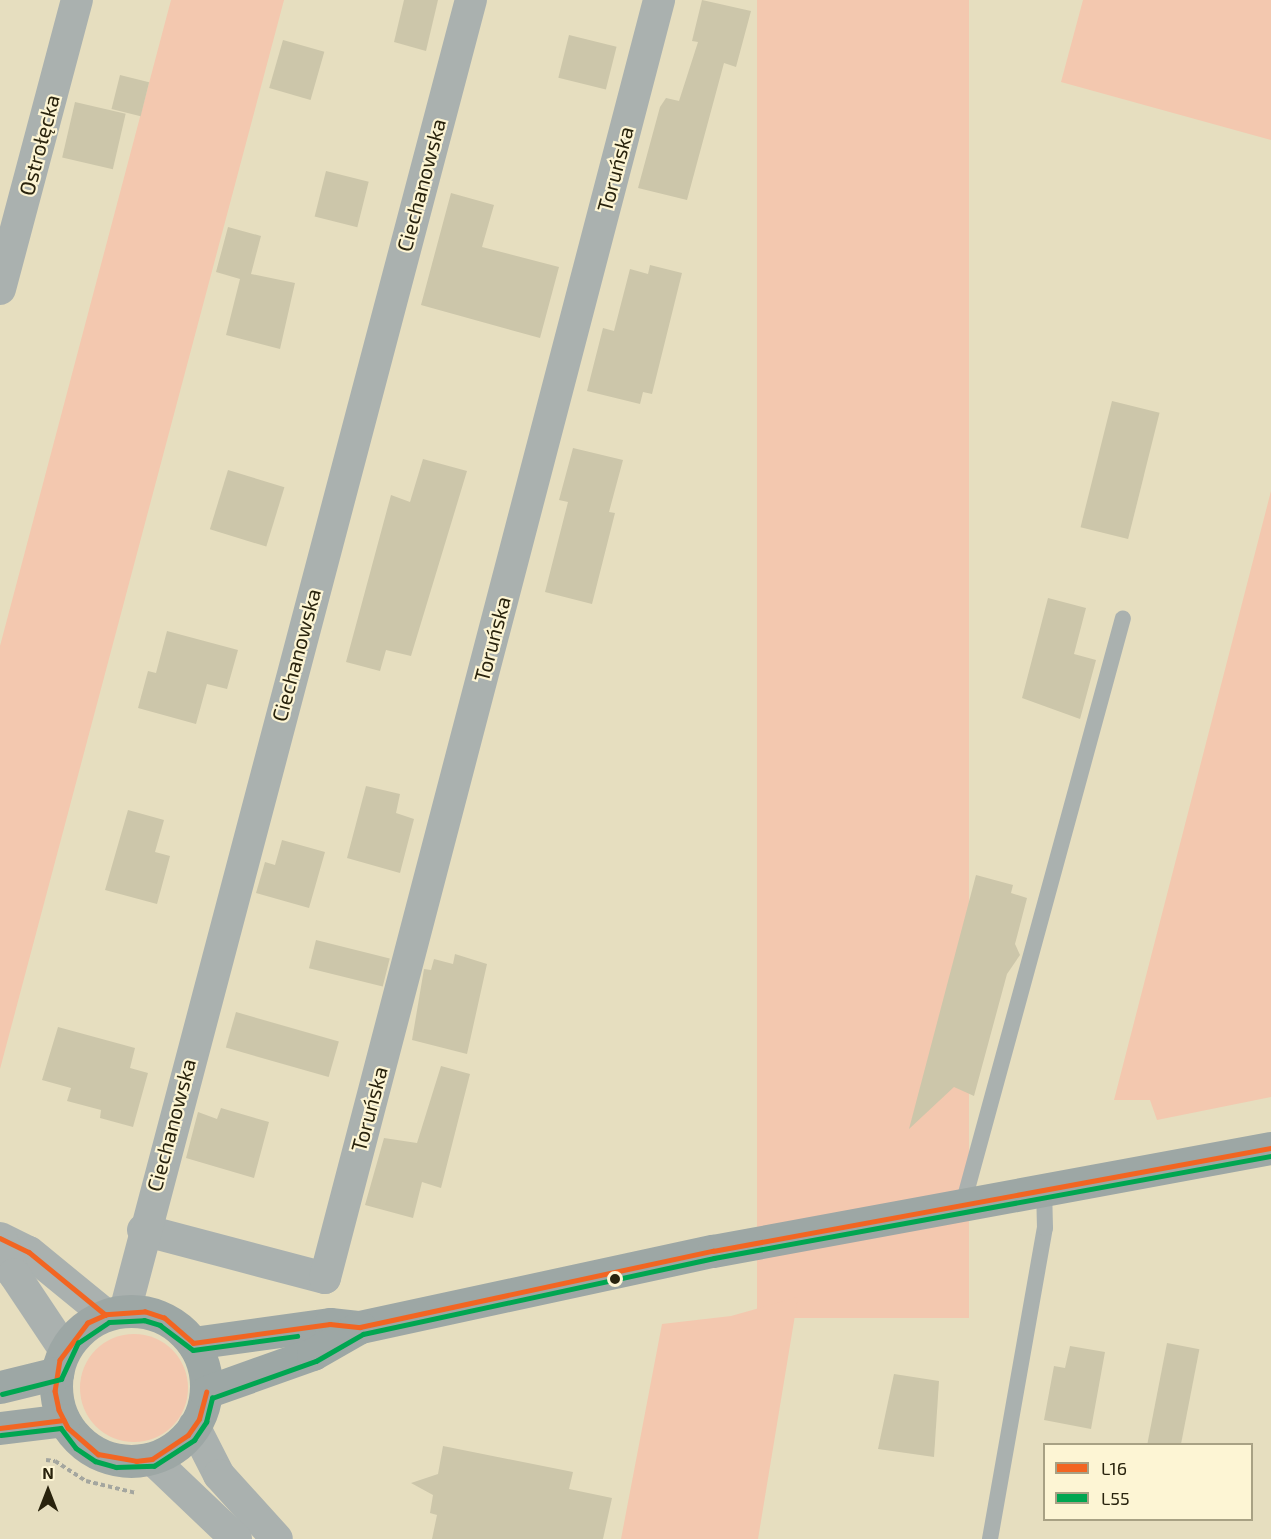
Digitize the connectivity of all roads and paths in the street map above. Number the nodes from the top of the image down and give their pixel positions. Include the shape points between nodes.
1 (77, 0) edge
2 (471, 0) edge
3 (659, 0) edge
4 (0, 289) edge
5 (1123, 618) dead end
6 (1271, 1148) edge
7 (1044, 1188) junction
8 (963, 1204) junction
9 (143, 1230) junction
10 (1, 1239) edge
11 (115, 1313) junction
12 (360, 1327) junction
13 (194, 1343) junction
14 (61, 1361) junction
15 (0, 1387) edge
16 (206, 1392) junction
17 (64, 1420) junction
18 (194, 1426) junction
19 (0, 1428) edge
20 (152, 1459) junction
21 (38, 1460) dead end
22 (147, 1495) dead end
23 (236, 1539) edge
24 (277, 1539) edge
25 (990, 1539) edge

1 - 4 street, Ostrołęcka
2 - 9 street, Ciechanowska
3 - 9 street, Toruńska via 325,1278
5 - 8 lane
6 - 7 main road
7 - 8 main road
7 - 25 lane via 1045,1228
8 - 12 main road via 701,1253
9 - 11 street, Ciechanowska
10 - 11 street via 29,1252
10 - 14 street via 14,1274
11 - 13 main road via 164,1318
11 - 14 main road via 88,1323
12 - 13 main road via 330,1324
12 - 16 main road via 314,1354
13 - 16 main road via 202,1361
14 - 15 main road
14 - 17 main road via 55,1391
16 - 18 main road
17 - 19 main road
17 - 20 main road via 81,1443 98,1454 116,1460
18 - 20 main road via 173,1448
18 - 24 street via 219,1475
20 - 23 street
21 - 22 path via 55,1461 86,1481

